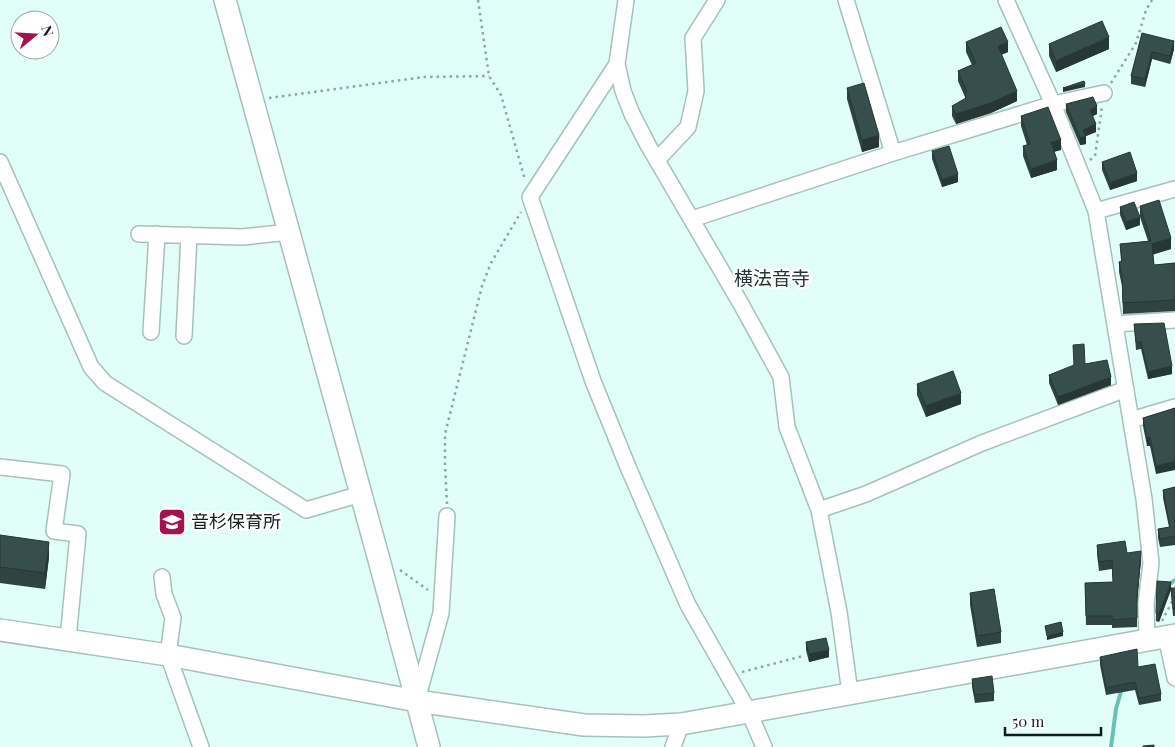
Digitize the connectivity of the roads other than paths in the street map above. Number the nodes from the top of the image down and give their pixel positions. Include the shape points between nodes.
1 (225, 0) edge
2 (626, 0) edge
3 (717, 0) edge
4 (846, 0) edge
5 (1006, 0) edge
6 (617, 64) junction
7 (1104, 93) dead end
8 (1053, 104) junction
9 (893, 154) junction
10 (657, 160) junction
11 (0, 162) edge
12 (1175, 189) edge
13 (1096, 211) junction
14 (692, 219) junction
15 (288, 232) junction
16 (138, 234) dead end
17 (157, 234) junction
18 (189, 235) junction
19 (1175, 320) edge
20 (1115, 324) junction
21 (151, 332) dead end
22 (184, 336) dead end
23 (1126, 389) junction
24 (1175, 408) edge
25 (1131, 420) junction
26 (0, 467) edge
27 (361, 494) junction
28 (819, 510) junction
29 (447, 516) road end
30 (162, 577) dead end
31 (0, 630) edge
32 (1163, 637) edge
33 (68, 640) junction
34 (168, 655) junction
35 (1175, 678) edge
36 (850, 693) junction
37 (417, 701) junction
38 (750, 712) junction
39 (681, 724) junction
40 (201, 747) edge
41 (429, 747) edge
42 (673, 747) edge
43 (764, 747) edge

1 - 15 street
2 - 6 street
3 - 10 street via 693,38 696,91 688,127
4 - 9 street
5 - 8 street
6 - 10 street via 632,114
6 - 38 street via 530,197 593,381 628,467 688,605
7 - 8 street
8 - 9 street
8 - 13 street
9 - 14 street
10 - 14 street
11 - 27 street via 92,367 105,382 306,510
12 - 13 street
13 - 20 street
14 - 28 street via 781,377 787,427
15 - 18 street via 243,237
15 - 27 street
16 - 17 street
17 - 18 street
17 - 21 street
18 - 22 street
19 - 20 street
20 - 23 street
23 - 25 street
23 - 28 street
24 - 25 street
25 - 32 street via 1151,563 1146,604
26 - 33 street via 62,474 54,531 78,534
27 - 37 street
28 - 36 street via 839,612
29 - 37 street via 441,613
30 - 34 street via 173,618
31 - 33 street
32 - 35 street
32 - 36 street
33 - 34 street
34 - 37 street
34 - 40 street
36 - 38 street
37 - 39 street via 584,725
37 - 41 street
38 - 39 street
38 - 43 street
39 - 42 street

